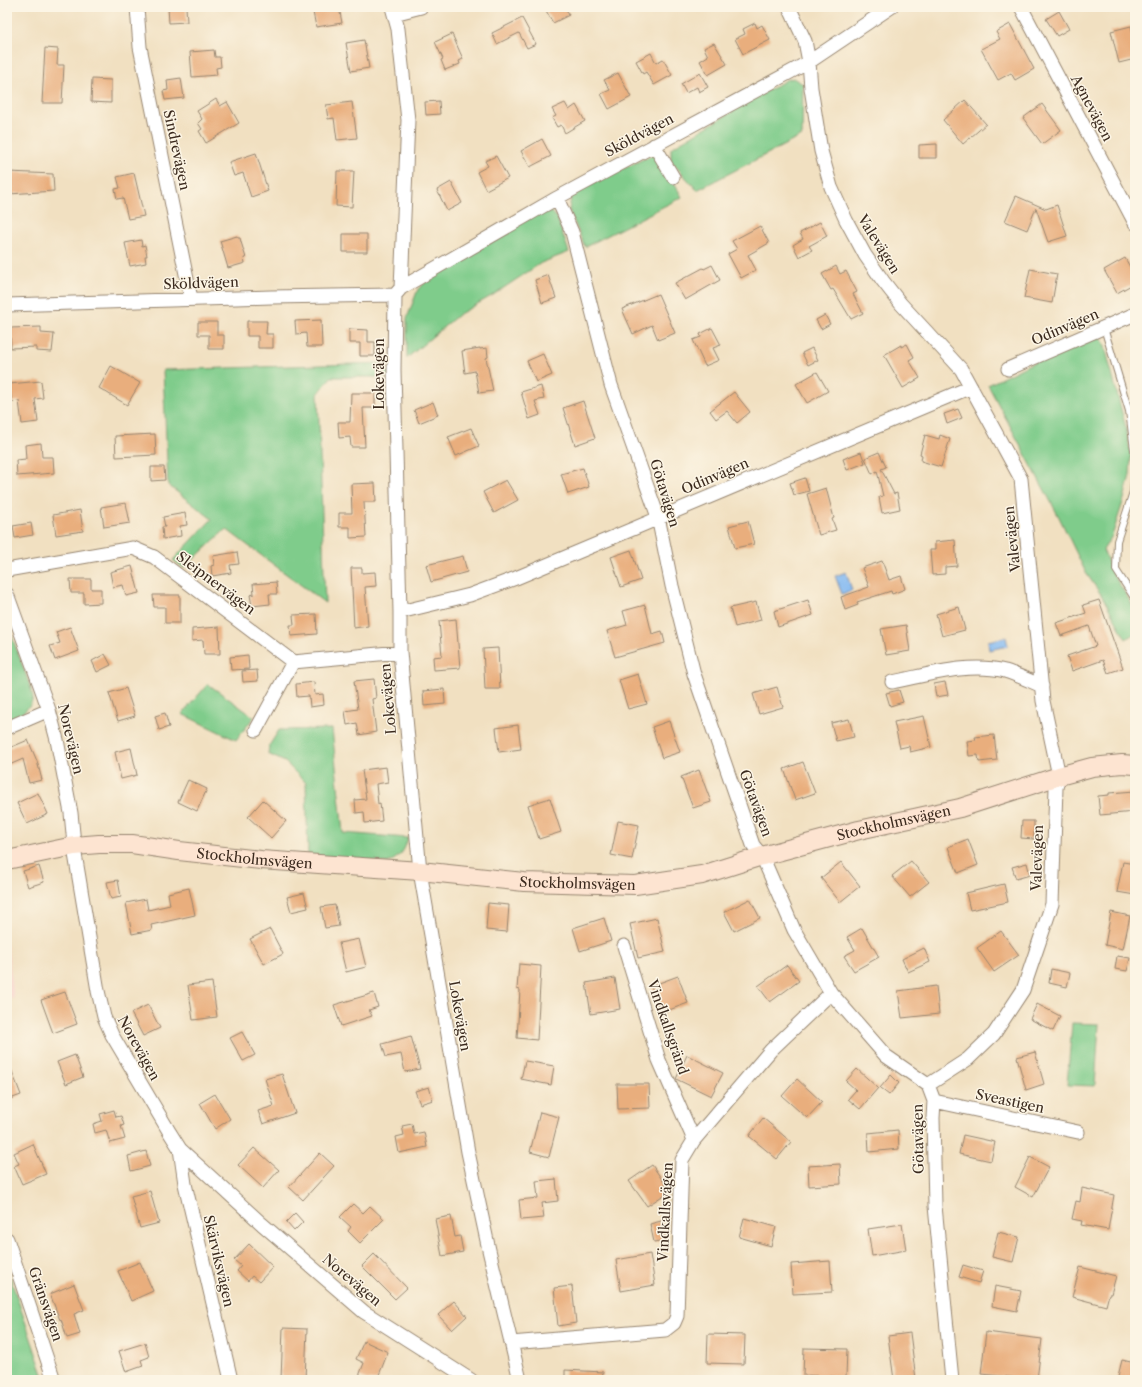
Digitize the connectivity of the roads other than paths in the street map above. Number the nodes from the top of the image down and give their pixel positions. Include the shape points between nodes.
1 (137, 7) edge
2 (420, 7) edge
3 (789, 7) edge
4 (891, 7) edge
5 (1021, 7) edge
6 (393, 10) edge
7 (809, 62) junction
8 (654, 145) junction
9 (673, 177) dead end
10 (557, 198) junction
11 (1135, 224) edge
12 (398, 292) junction
13 (191, 299) junction
14 (7, 305) edge
15 (1135, 314) edge
16 (1104, 328) junction
17 (1008, 369) dead end
18 (971, 387) junction
19 (1135, 456) edge
20 (1135, 470) edge
21 (658, 517) junction
22 (7, 570) edge
23 (7, 594) edge
24 (1133, 596) dead end
25 (400, 612) junction
26 (400, 652) junction
27 (293, 662) junction
28 (892, 682) dead end
29 (1042, 686) junction
30 (49, 710) junction
31 (7, 728) edge
32 (256, 730) dead end
33 (1135, 765) edge
34 (1059, 776) junction
35 (74, 846) junction
36 (762, 856) junction
37 (7, 860) edge
38 (420, 871) junction
39 (624, 946) dead end
40 (831, 993) junction
41 (928, 1086) junction
42 (934, 1101) junction
43 (1078, 1132) dead end
44 (694, 1140) junction
45 (180, 1149) junction
46 (7, 1239) edge
47 (512, 1343) junction
48 (54, 1380) edge
49 (231, 1380) edge
50 (471, 1380) edge
51 (520, 1380) edge
52 (952, 1380) edge

1 - 13 street, Sindrevägen via 140,48
2 - 6 street
3 - 7 street, Valevägen via 805,41
4 - 7 street, Sköldvägen
5 - 11 street, Agnevägen
6 - 12 street, Lokevägen via 398,29 408,120
7 - 8 street, Sköldvägen
7 - 18 street, Valevägen via 821,151 831,187 846,220 883,281 962,369
8 - 9 street
8 - 10 street, Sköldvägen
10 - 12 street, Sköldvägen
10 - 21 street, Götavägen via 572,232 611,385
12 - 13 street, Sköldvägen
12 - 25 street, Lokevägen via 394,370
13 - 14 street, Sköldvägen
15 - 16 street, Odinvägen
16 - 17 street, Odinvägen
16 - 19 lane via 1129,411
18 - 21 street, Odinvägen
18 - 29 street, Valevägen via 1021,479
20 - 24 lane via 1133,492 1117,541 1116,570
21 - 25 street, Odinvägen via 470,595
21 - 36 street, Götavägen via 694,674 753,845
22 - 27 street, Sleipnervägen via 133,548 154,557
23 - 30 street, Norevägen
25 - 26 street, Lokevägen
26 - 27 street
26 - 38 street, Lokevägen
27 - 32 street
28 - 29 street via 955,669 991,669 1019,676
29 - 34 street, Valevägen
30 - 31 street
30 - 35 street, Norevägen via 58,740
33 - 34 street, Stockholmsvägen via 1092,767
34 - 36 street, Stockholmsvägen via 960,808 859,830
34 - 41 street, Valevägen via 1056,788 1052,904 1023,990 994,1034 968,1059
35 - 37 street, Stockholmsvägen
35 - 38 street, Stockholmsvägen via 132,844 261,860
35 - 45 street, Norevägen via 104,1017 112,1035
36 - 38 street, Stockholmsvägen via 702,875 635,885 524,882
36 - 40 street, Götavägen via 794,930
38 - 47 street, Lokevägen via 468,1152
39 - 44 street, Vindkallsgränd via 659,1060
40 - 41 street, Götavägen via 886,1056
40 - 44 street, Vindkallsvägen via 771,1050
41 - 42 street, Götavägen
42 - 43 street, Sveastigen
42 - 52 street, Götavägen via 935,1206
44 - 47 street, Vindkallsvägen via 682,1160 677,1316 674,1323 665,1330
45 - 49 street, Skärviksvägen via 185,1184
45 - 50 street, Norevägen via 364,1312
46 - 48 street, Gränsvägen
47 - 51 street, Lokevägen

